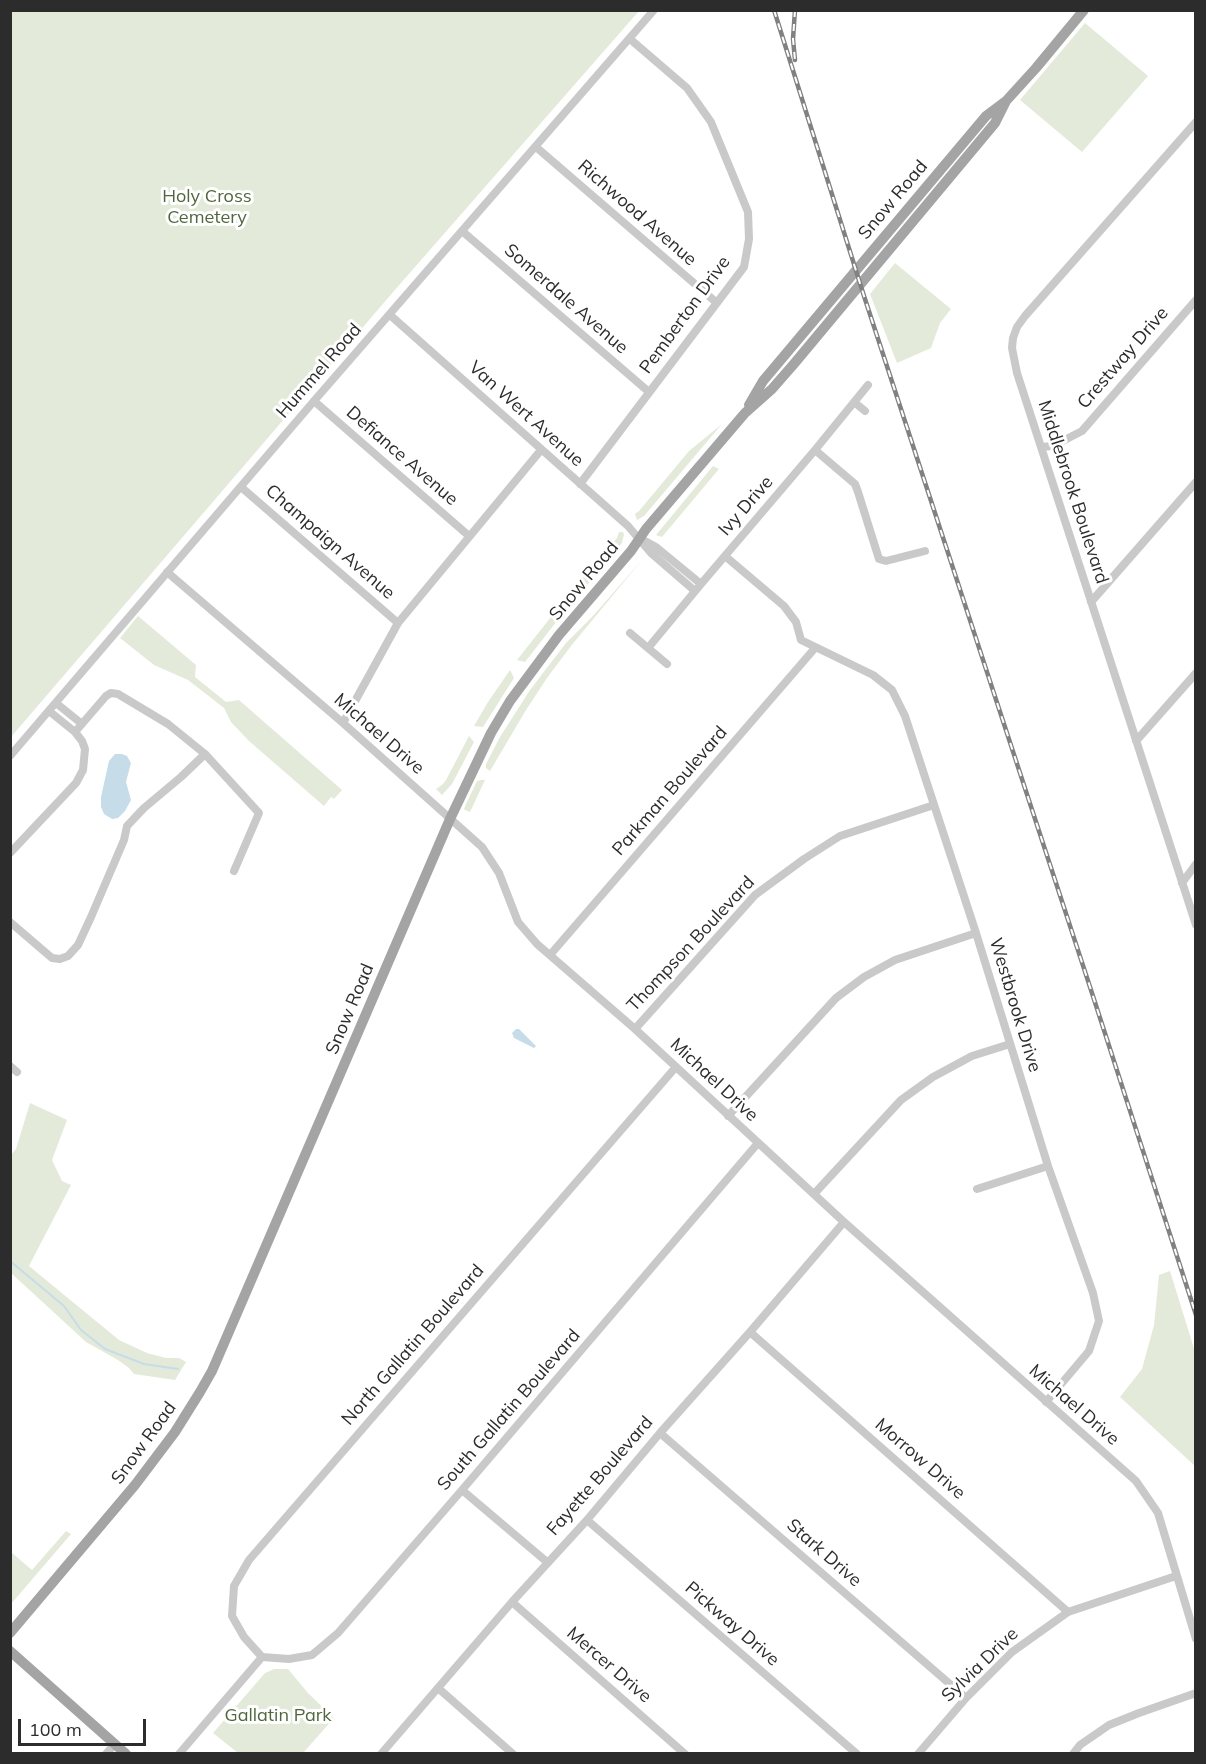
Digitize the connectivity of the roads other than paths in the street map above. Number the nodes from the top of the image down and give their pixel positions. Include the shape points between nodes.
1 (654, 10) edge
2 (1084, 10) edge
3 (630, 39) junction
4 (1196, 122) edge
5 (536, 147) junction
6 (462, 231) junction
7 (1196, 300) edge
8 (717, 303) junction
9 (390, 315) junction
10 (868, 385) dead end
11 (648, 392) junction
12 (314, 402) junction
13 (854, 402) junction
14 (865, 411) dead end
15 (1041, 447) junction
16 (541, 450) junction
17 (815, 450) junction
18 (1196, 482) edge
19 (580, 484) junction
20 (241, 487) junction
21 (469, 536) junction
22 (640, 538) junction
23 (925, 551) dead end
24 (725, 556) junction
25 (167, 572) junction
26 (698, 587) junction
27 (1091, 602) junction
28 (398, 623) junction
29 (630, 633) dead end
30 (648, 648) junction
31 (815, 648) junction
32 (667, 664) dead end
33 (1196, 673) edge
34 (56, 703) junction
35 (50, 711) junction
36 (343, 723) junction
37 (82, 724) junction
38 (75, 732) junction
39 (1136, 741) junction
40 (205, 754) junction
41 (10, 756) edge
42 (934, 806) junction
43 (450, 819) junction
44 (10, 853) edge
45 (1196, 864) edge
46 (234, 871) dead end
47 (1182, 883) junction
48 (10, 922) edge
49 (1196, 925) edge
50 (976, 933) junction
51 (550, 955) junction
52 (635, 1029) junction
53 (1010, 1044) junction
54 (675, 1068) junction
55 (728, 1116) junction
56 (758, 1143) junction
57 (1048, 1166) junction
58 (977, 1190) dead end
59 (814, 1194) junction
60 (844, 1222) junction
61 (750, 1332) junction
62 (1046, 1402) junction
63 (660, 1433) junction
64 (462, 1490) junction
65 (586, 1520) junction
66 (546, 1562) junction
67 (1176, 1576) junction
68 (512, 1602) junction
69 (1068, 1612) junction
70 (10, 1633) edge
71 (1196, 1639) edge
72 (10, 1651) edge
73 (262, 1657) junction
74 (438, 1688) junction
75 (1196, 1693) edge
76 (966, 1698) junction
77 (115, 1744) junction
78 (106, 1754) edge
79 (126, 1754) edge
80 (179, 1754) edge
81 (381, 1754) edge
82 (513, 1754) edge
83 (685, 1754) edge
84 (857, 1754) edge
85 (918, 1754) edge
86 (1073, 1754) edge

1 - 3 street, Hummel Road
2 - 22 main road, Snow Road via 1006,100 995,123 822,330 772,389 744,412
3 - 5 street, Hummel Road
3 - 8 street, Pemberton Drive via 687,88 711,122 748,212 744,267
4 - 15 street, Middlebrook Boulevard via 1017,327 1013,359
5 - 6 street, Hummel Road
5 - 8 street, Richwood Avenue
6 - 9 street, Hummel Road
6 - 11 street, Somerdale Avenue
7 - 15 street, Crestway Drive via 1082,430 1053,446
8 - 11 street, Pemberton Drive
9 - 12 street, Hummel Road
9 - 16 street, Van Wert Avenue
10 - 13 street, Ivy Drive
11 - 19 street, Pemberton Drive
12 - 20 street, Hummel Road
12 - 21 street, Defiance Avenue
13 - 14 street
13 - 17 street, Ivy Drive
15 - 27 street, Middlebrook Boulevard
16 - 19 street, Van Wert Avenue
16 - 21 street
17 - 23 street via 855,484 879,559 886,561
17 - 24 street, Ivy Drive
18 - 27 street
19 - 22 street, Van Wert Avenue
20 - 25 street, Hummel Road
20 - 28 street, Champaign Avenue
21 - 28 street
22 - 26 street, Van Wert Avenue via 651,553
22 - 43 main road, Snow Road via 510,701
24 - 26 street, Ivy Drive
24 - 31 street via 784,606 796,622 801,640
25 - 34 street, Hummel Road
25 - 36 street, Michael Drive
26 - 30 street, Ivy Drive
27 - 39 street, Middlebrook Boulevard
28 - 36 street
29 - 30 street
30 - 32 street
31 - 42 street, Westbrook Drive via 873,675 892,690 905,716
31 - 51 street, Parkman Boulevard
33 - 39 street
34 - 35 street, Hummel Road
34 - 37 street
35 - 38 street
35 - 41 street, Hummel Road
36 - 43 street, Michael Drive
37 - 38 street
37 - 40 street via 106,696 118,694 168,724
38 - 44 street via 85,749 83,770 76,783
39 - 47 street, Middlebrook Boulevard
40 - 46 street via 259,813
40 - 48 street via 127,826 83,936 68,956 52,958
42 - 50 street, Westbrook Drive
42 - 52 street, Thompson Boulevard via 840,836 755,895
43 - 51 street, Michael Drive via 482,847 499,873 518,922
43 - 70 main road, Snow Road via 200,1392 135,1485
45 - 47 street
47 - 49 street, Middlebrook Boulevard
50 - 53 street, Westbrook Drive
50 - 55 street via 895,960 836,998
51 - 52 street, Michael Drive
52 - 54 street, Michael Drive
53 - 57 street, Westbrook Drive
53 - 59 street via 972,1056 901,1100
54 - 55 street, Michael Drive
54 - 73 street, North Gallatin Boulevard via 249,1560 234,1586 232,1616
55 - 56 street, Michael Drive
56 - 59 street, Michael Drive
56 - 64 street, South Gallatin Boulevard
57 - 58 street
57 - 62 street, Westbrook Drive via 1093,1293 1099,1321 1089,1351
59 - 60 street, Michael Drive
60 - 61 street, Fayette Boulevard
60 - 62 street, Michael Drive
61 - 63 street, Fayette Boulevard
61 - 69 street, Morrow Drive
62 - 67 street, Michael Drive via 1136,1481 1158,1513
63 - 65 street, Fayette Boulevard
63 - 76 street, Stark Drive
64 - 66 street
64 - 73 street, South Gallatin Boulevard via 338,1633 312,1655 289,1659
65 - 66 street, Fayette Boulevard
65 - 84 street, Pickway Drive
66 - 68 street, Fayette Boulevard
67 - 69 street, Sylvia Drive
67 - 71 street, Michael Drive
68 - 74 street, Fayette Boulevard
68 - 83 street, Mercer Drive
69 - 76 street, Sylvia Drive via 1012,1652
72 - 77 main road
73 - 80 street
74 - 81 street, Fayette Boulevard
74 - 82 street
75 - 86 street via 1109,1725
76 - 85 street, Sylvia Drive
77 - 78 street
77 - 79 main road

